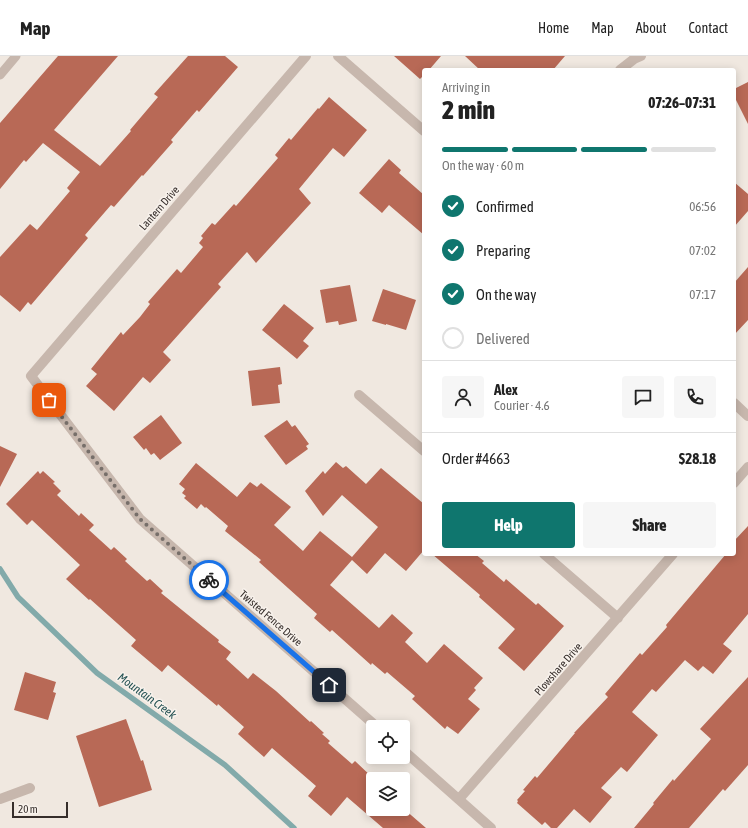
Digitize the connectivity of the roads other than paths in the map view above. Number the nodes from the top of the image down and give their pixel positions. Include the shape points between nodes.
1 (306, 56) edge
2 (338, 56) edge
3 (641, 56) edge
4 (13, 57) edge
5 (623, 68) edge
6 (0, 75) edge
7 (422, 129) edge
8 (31, 376) joint
9 (359, 395) dead end
10 (736, 405) edge
11 (748, 416) edge
12 (422, 449) edge
13 (748, 466) edge
14 (736, 481) edge
15 (546, 556) edge
16 (671, 556) edge
17 (618, 618) junction
18 (369, 720) edge
19 (410, 756) edge
20 (30, 788) dead end
21 (0, 799) edge
22 (459, 800) junction
23 (492, 828) edge

1 - 8 street, Lantern Drive
2 - 7 street
3 - 5 street
4 - 6 lane
8 - 18 street, Twisted Fence Drive via 140,519
9 - 12 street
10 - 11 street
13 - 14 street
15 - 17 street
16 - 17 street, Plowshare Drive
17 - 22 street, Plowshare Drive
19 - 22 street
20 - 21 street
22 - 23 street

